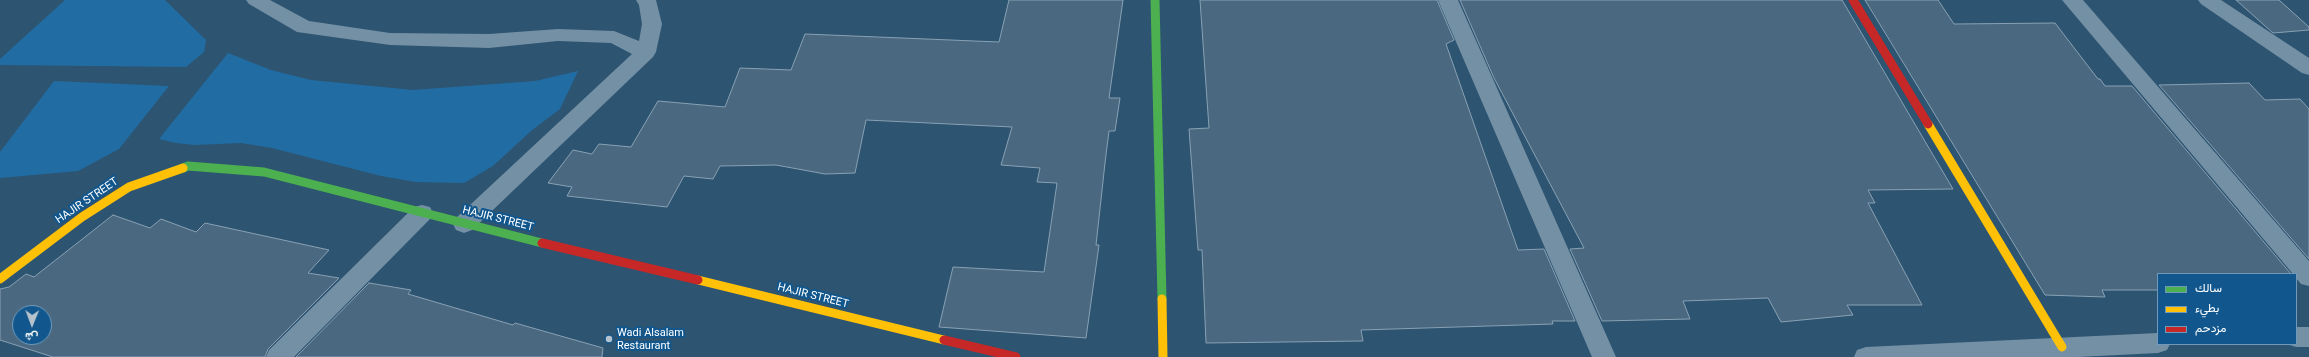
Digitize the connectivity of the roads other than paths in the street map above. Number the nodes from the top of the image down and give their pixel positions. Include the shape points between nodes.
1 (256, 0) edge
2 (646, 0) edge
3 (1154, 0) edge
4 (1448, 0) edge
5 (1853, 0) edge
6 (2072, 0) edge
7 (2208, 0) edge
8 (646, 52) junction
9 (2309, 68) edge
10 (422, 213) junction
11 (464, 224) junction
12 (2309, 277) edge
13 (0, 279) edge
14 (2297, 337) edge
15 (2309, 337) edge
16 (2157, 343) edge
17 (2062, 347) junction
18 (278, 357) edge
19 (1016, 357) edge
20 (1163, 357) edge
21 (1604, 357) edge
22 (1866, 357) edge

1 - 8 street via 304,27 390,39 489,41 558,35 614,37
2 - 8 street via 652,24
3 - 20 street
4 - 21 street
5 - 17 street
6 - 12 street
7 - 9 street
8 - 11 street
10 - 11 street, HAJIR STREET
10 - 13 street, HAJIR STREET via 264,172 188,166 129,187 82,217
10 - 18 street
11 - 19 street, HAJIR STREET
14 - 15 street
16 - 17 street
17 - 22 street

